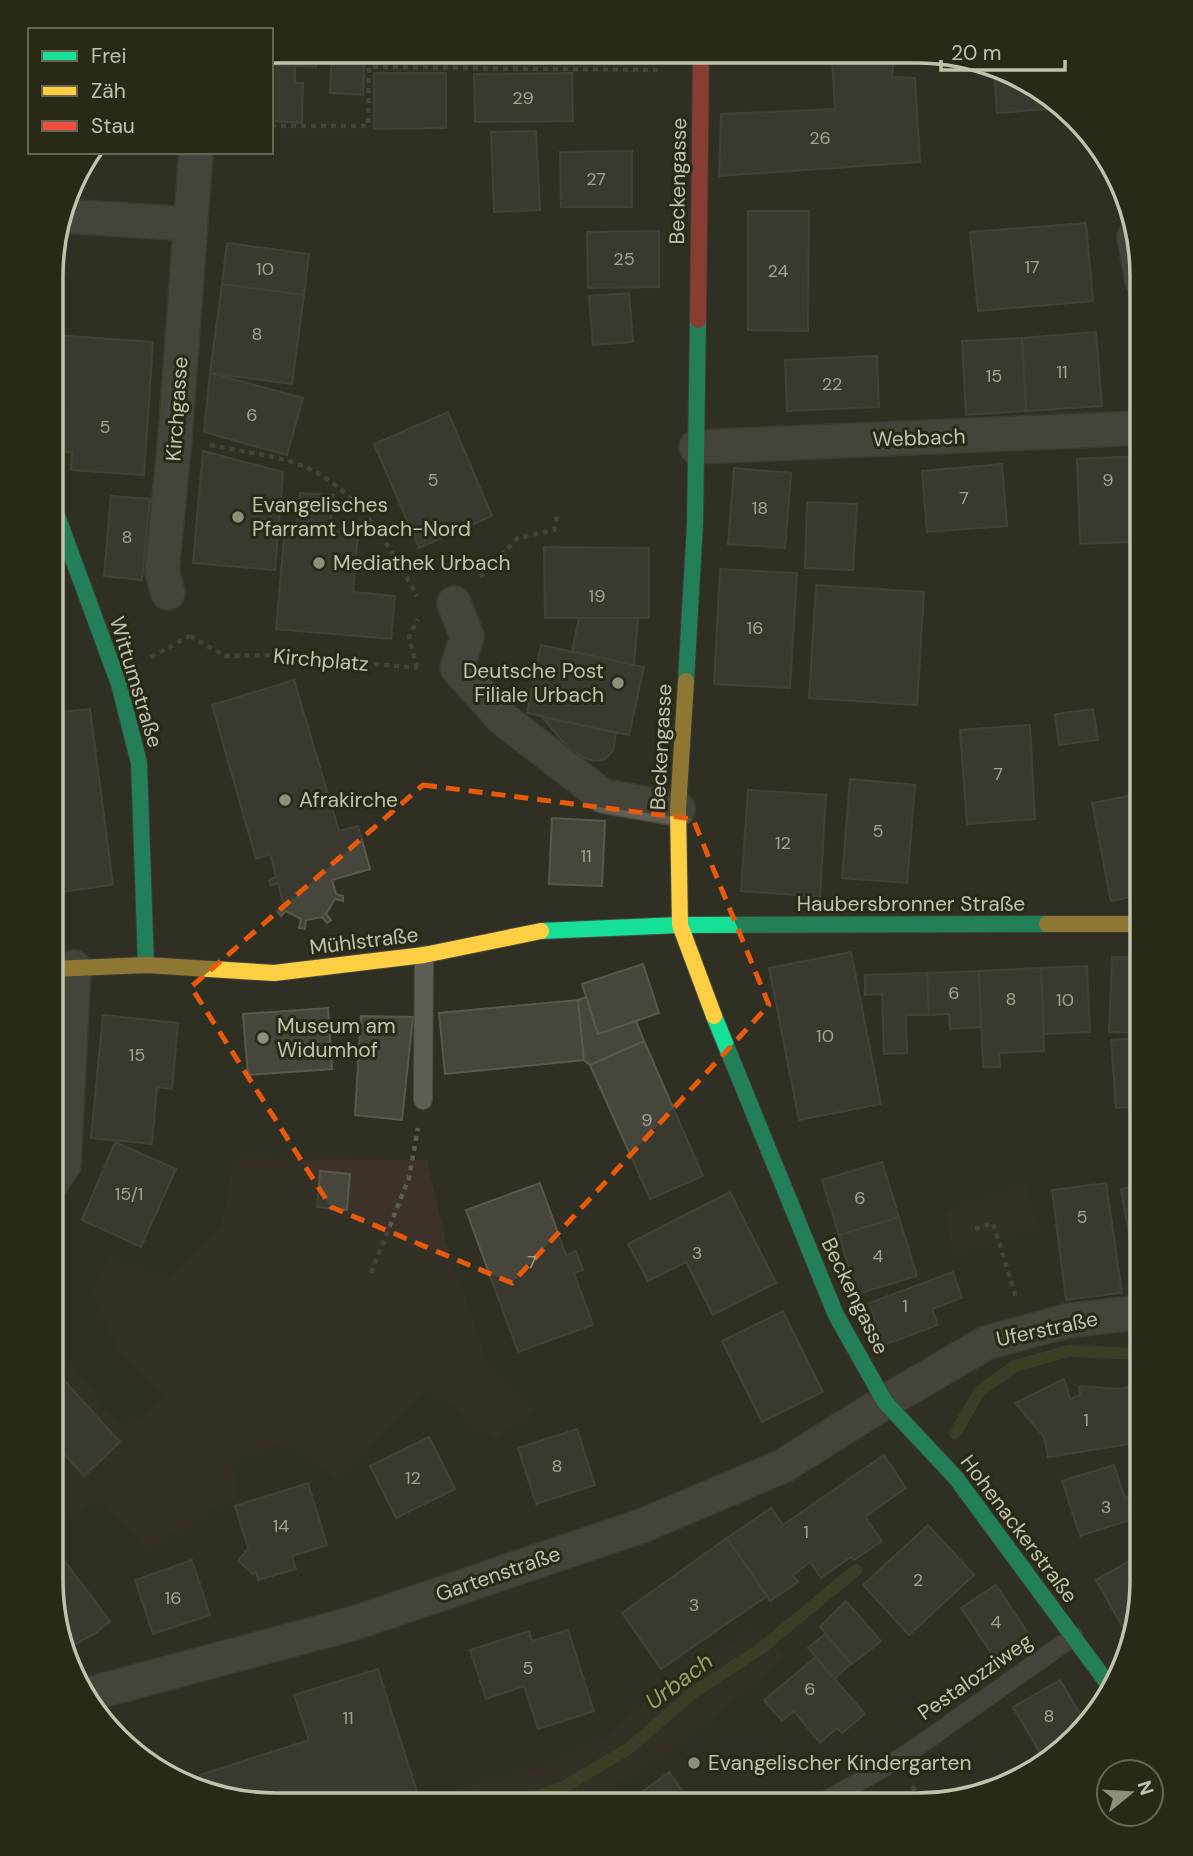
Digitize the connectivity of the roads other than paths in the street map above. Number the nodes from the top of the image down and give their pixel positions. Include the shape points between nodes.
1 (701, 63) edge
2 (196, 154) edge
3 (71, 217) edge
4 (190, 223) junction
5 (1130, 429) edge
6 (696, 447) junction
7 (63, 532) edge
8 (168, 593) dead end
9 (439, 606) road end
10 (678, 809) junction
11 (1130, 924) edge
12 (680, 925) junction
13 (424, 955) junction
14 (146, 965) junction
15 (63, 968) edge
16 (423, 1100) road end
17 (63, 1166) edge
18 (1130, 1313) edge
19 (885, 1402) junction
20 (1073, 1636) junction
21 (1105, 1680) edge
22 (96, 1692) edge
23 (839, 1793) edge

1 - 6 street, Beckengasse
2 - 4 street, Kirchgasse
3 - 4 street
4 - 8 street, Kirchgasse via 162,572
5 - 6 street, Webbach
6 - 10 street, Beckengasse
7 - 14 street, Wittumstraße via 119,684 139,764
9 - 10 street via 467,637 457,668 503,719 603,796
10 - 12 street, Beckengasse
11 - 12 street, Haubersbronner Straße
12 - 13 street, Mühlstraße via 546,930
12 - 19 street, Beckengasse via 836,1315
13 - 14 street, Mühlstraße via 274,973
13 - 16 lane
14 - 15 street, Mühlstraße
15 - 17 street
18 - 19 street, Uferstraße via 1066,1321 986,1343
19 - 20 street, Hohenackerstraße via 956,1478
19 - 22 street, Gartenstraße via 783,1466 644,1525 355,1623
20 - 21 street, Hohenackerstraße
20 - 23 lane, Pestalozziweg via 904,1756

